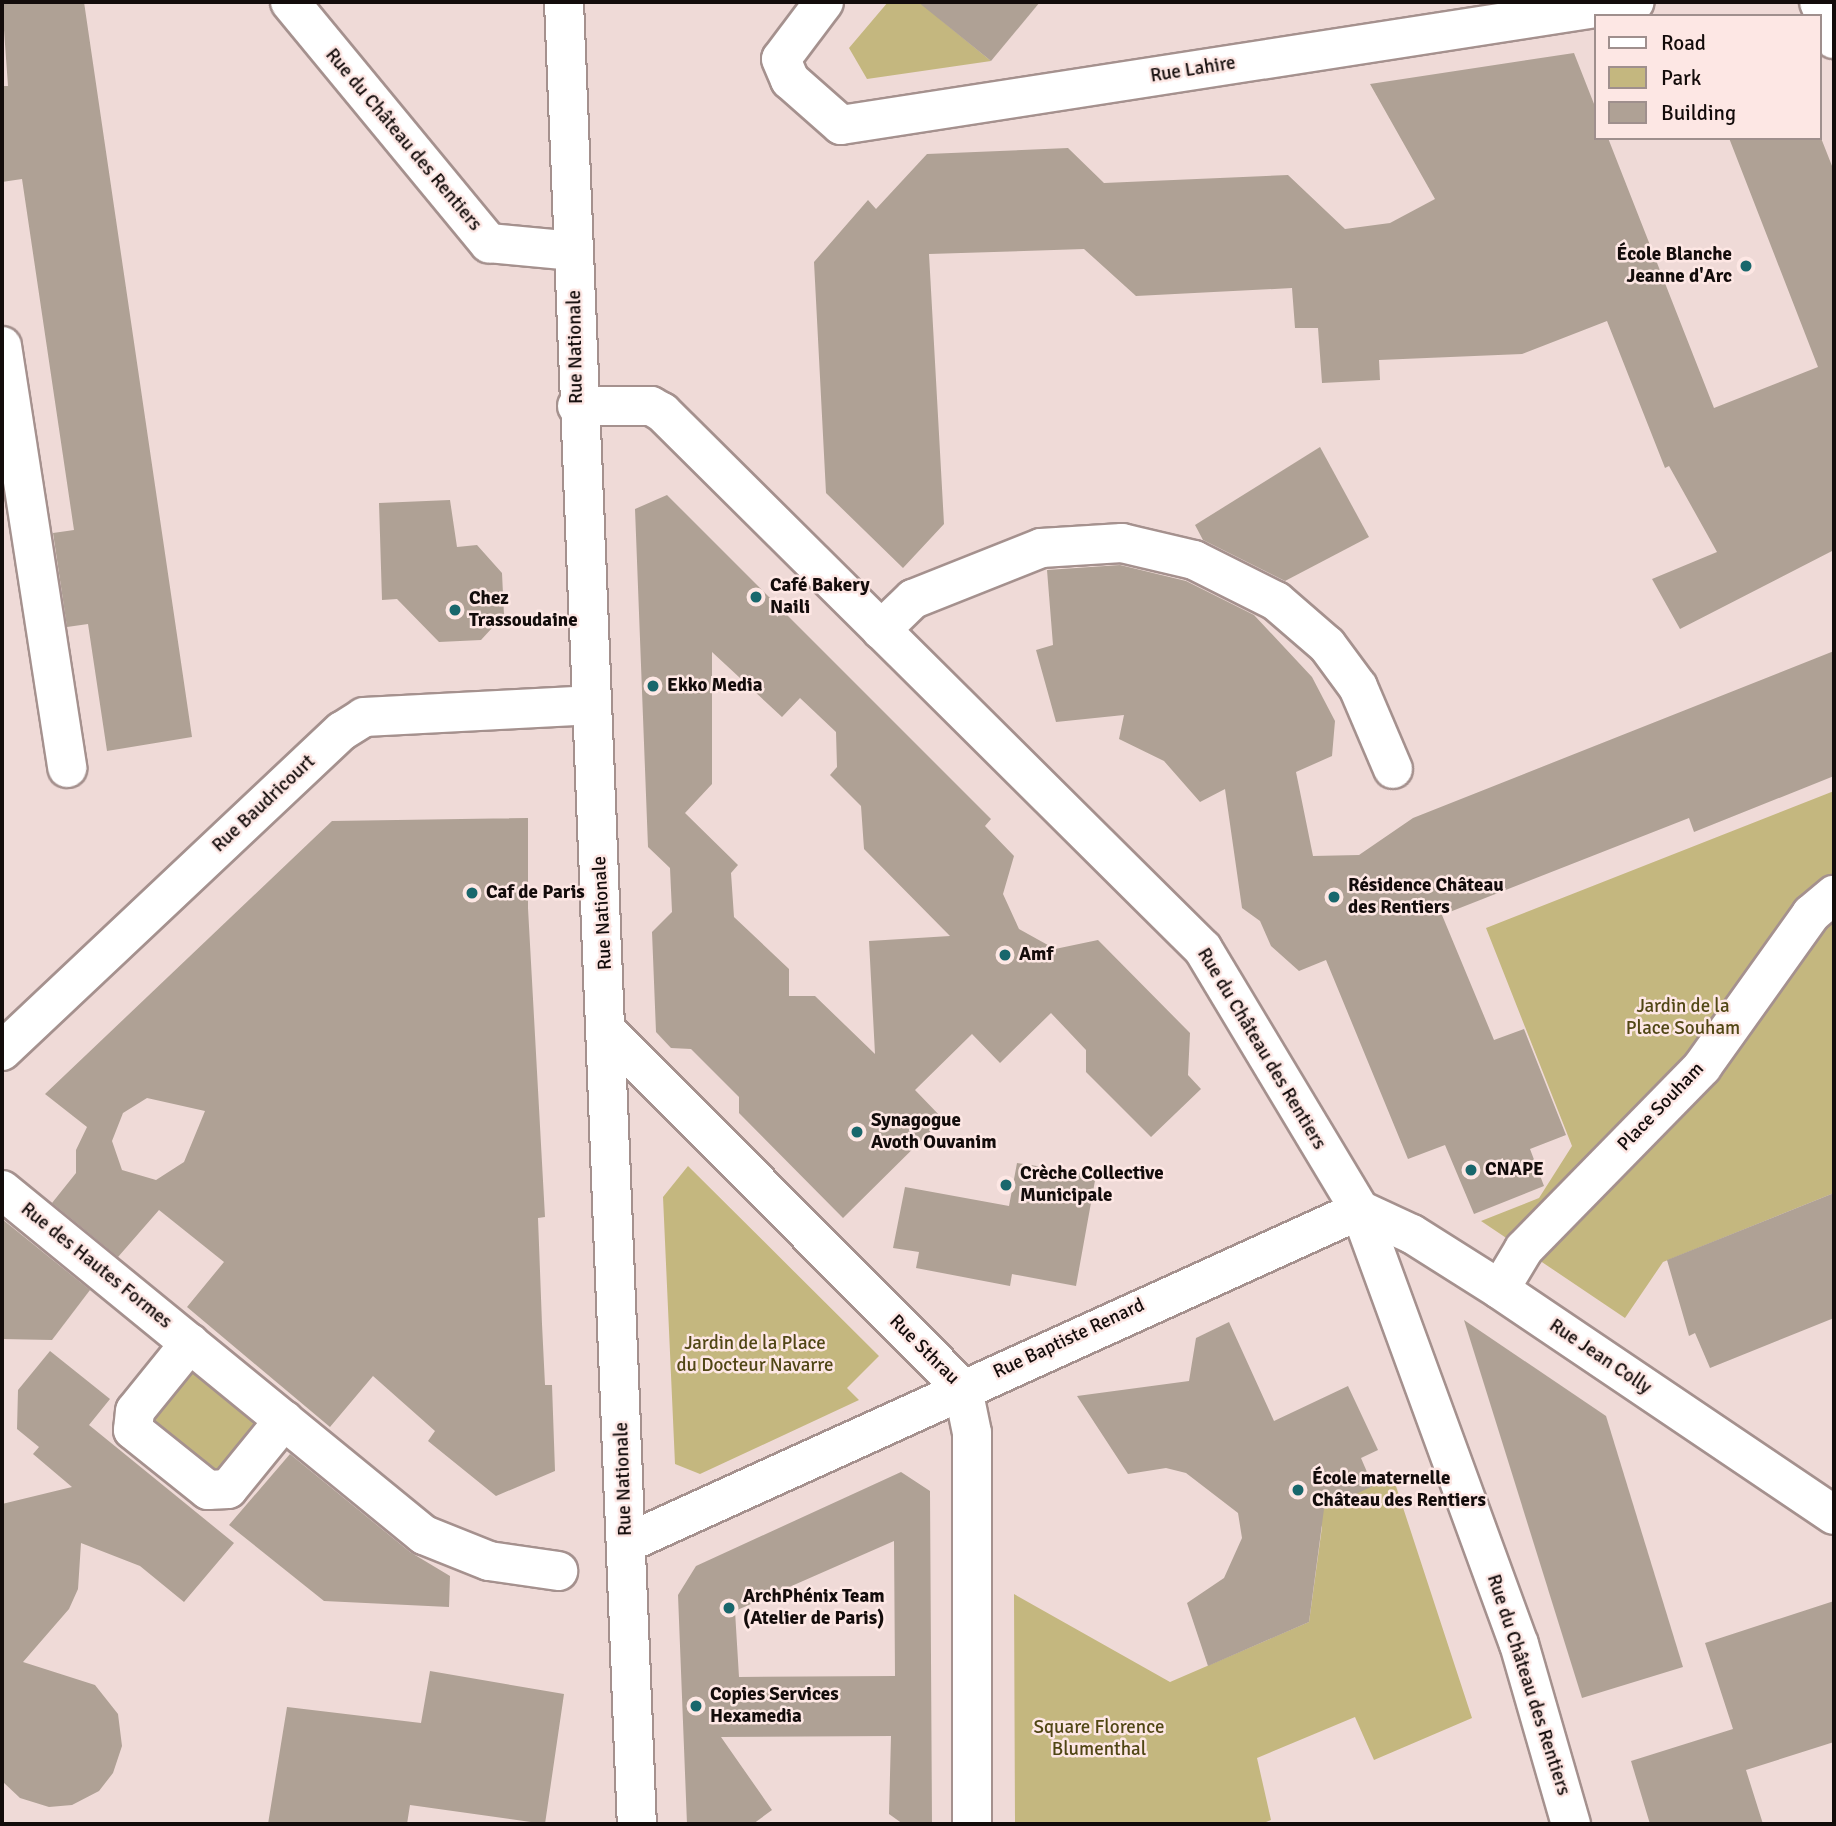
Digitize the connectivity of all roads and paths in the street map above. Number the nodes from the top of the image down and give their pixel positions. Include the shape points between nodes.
1 (290, 2) edge
2 (564, 2) edge
3 (824, 2) edge
4 (1635, 2) edge
5 (1819, 2) edge
6 (1834, 39) edge
7 (574, 250) junction
8 (2, 346) edge
9 (577, 406) junction
10 (881, 631) junction
11 (590, 705) junction
12 (67, 768) dead end
13 (1393, 769) dead end
14 (1834, 895) edge
15 (608, 1032) junction
16 (2, 1051) edge
17 (2, 1190) edge
18 (1360, 1210) junction
19 (1506, 1279) dead end
20 (190, 1343) junction
21 (963, 1390) junction
22 (284, 1420) junction
23 (1834, 1515) edge
24 (627, 1543) junction
25 (558, 1571) dead end
26 (637, 1824) edge
27 (972, 1824) edge
28 (1571, 1824) edge

1 - 7 street, Rue du Château des Rentiers via 489,243
2 - 7 street, Rue Nationale
3 - 4 street, Rue Lahire via 781,59 790,80 841,125
5 - 6 street
7 - 9 street, Rue Nationale
8 - 12 street
9 - 10 street, Rue du Château des Rentiers via 650,406 662,412
9 - 11 street, Rue Nationale
10 - 13 street via 913,599 1041,548 1122,542 1194,560 1276,601 1327,645 1358,687
10 - 18 street, Rue du Château des Rentiers via 1203,949
11 - 15 street, Rue Nationale
11 - 16 street, Rue Baudricourt via 364,716 342,731
14 - 19 street, Place Souham via 1811,914 1702,1067 1524,1249
15 - 21 street, Rue Sthrau
15 - 24 street, Rue Nationale
17 - 20 street, Rue des Hautes Formes
18 - 21 street, Rue Baptiste Renard
18 - 23 street, Rue Jean Colly via 1412,1234 1499,1289
18 - 28 street, Rue du Château des Rentiers via 1519,1644
20 - 22 street, Rue des Hautes Formes
20 - 22 street, Rue des Hautes Formes via 135,1411 133,1430 208,1490 228,1489
21 - 24 street, Rue Baptiste Renard
21 - 27 street, Rue Sthrau via 972,1433
22 - 25 street, Rue des Hautes Formes via 424,1535 489,1561
24 - 26 street, Rue Nationale

